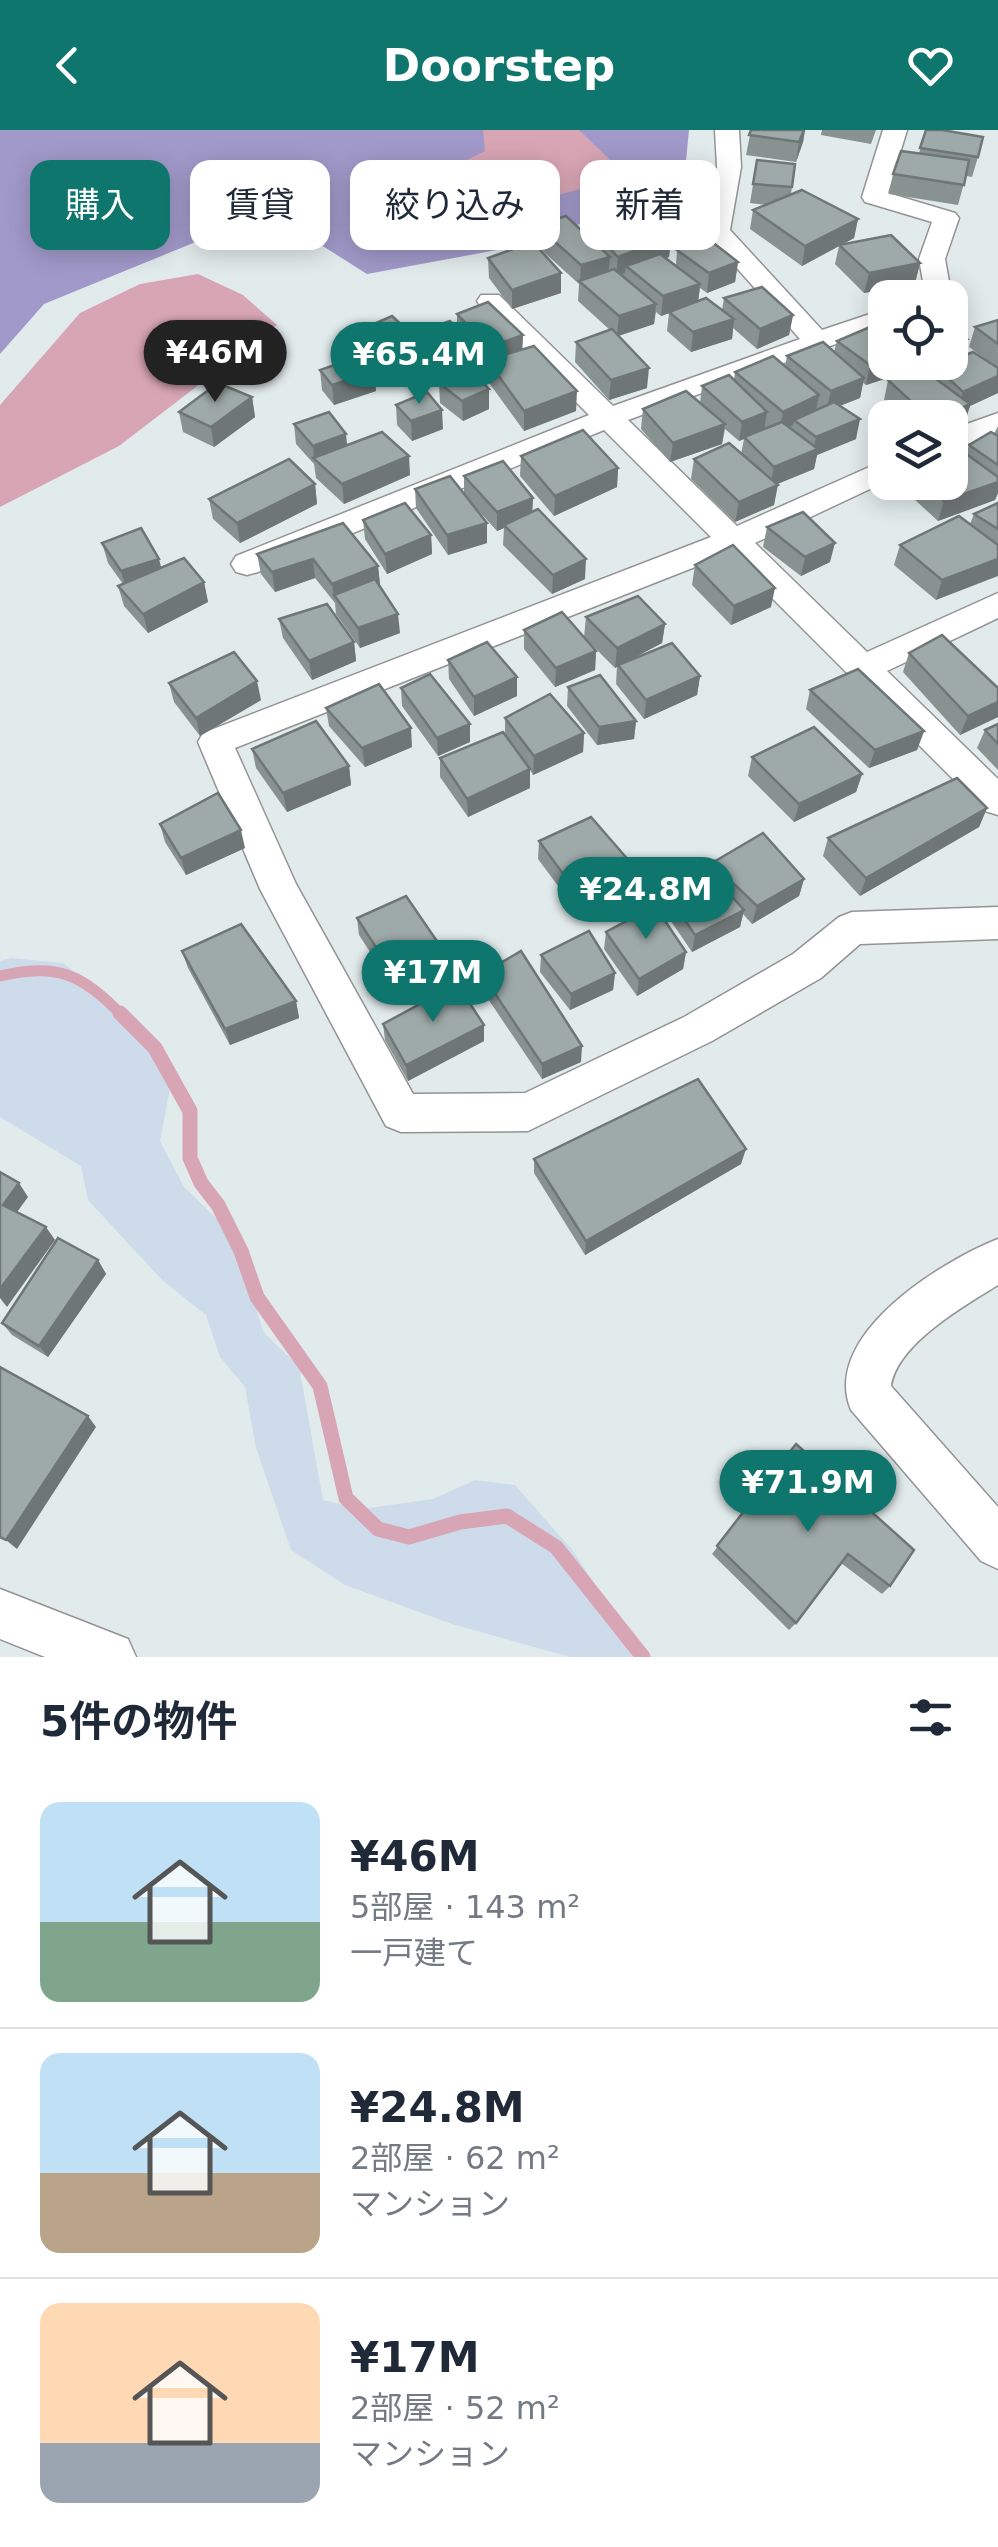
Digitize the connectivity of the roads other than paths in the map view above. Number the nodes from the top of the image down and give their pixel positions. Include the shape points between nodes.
1 (727, 130) edge
2 (895, 130) edge
3 (936, 280) edge
4 (490, 301) edge
5 (868, 323) edge
6 (816, 340) junction
7 (607, 418) junction
8 (998, 422) edge
9 (968, 434) edge
10 (868, 478) edge
11 (731, 541) junction
12 (247, 564) dead end
13 (998, 604) edge
14 (862, 668) junction
15 (998, 800) edge
16 (998, 923) edge
17 (998, 1260) edge
18 (998, 1544) edge
19 (0, 1614) edge
20 (110, 1657) edge

1 - 6 street via 730,168 717,230
2 - 3 street via 874,198 946,218 932,259
4 - 7 street
5 - 6 street
6 - 7 street
7 - 11 street
7 - 12 street
8 - 9 street
10 - 11 street
11 - 14 street
11 - 16 street via 215,742 279,889 401,1113 528,1112 698,1029 807,966 852,928
13 - 14 street
14 - 15 street
17 - 18 street via 929,1302 872,1359 867,1394
19 - 20 street

